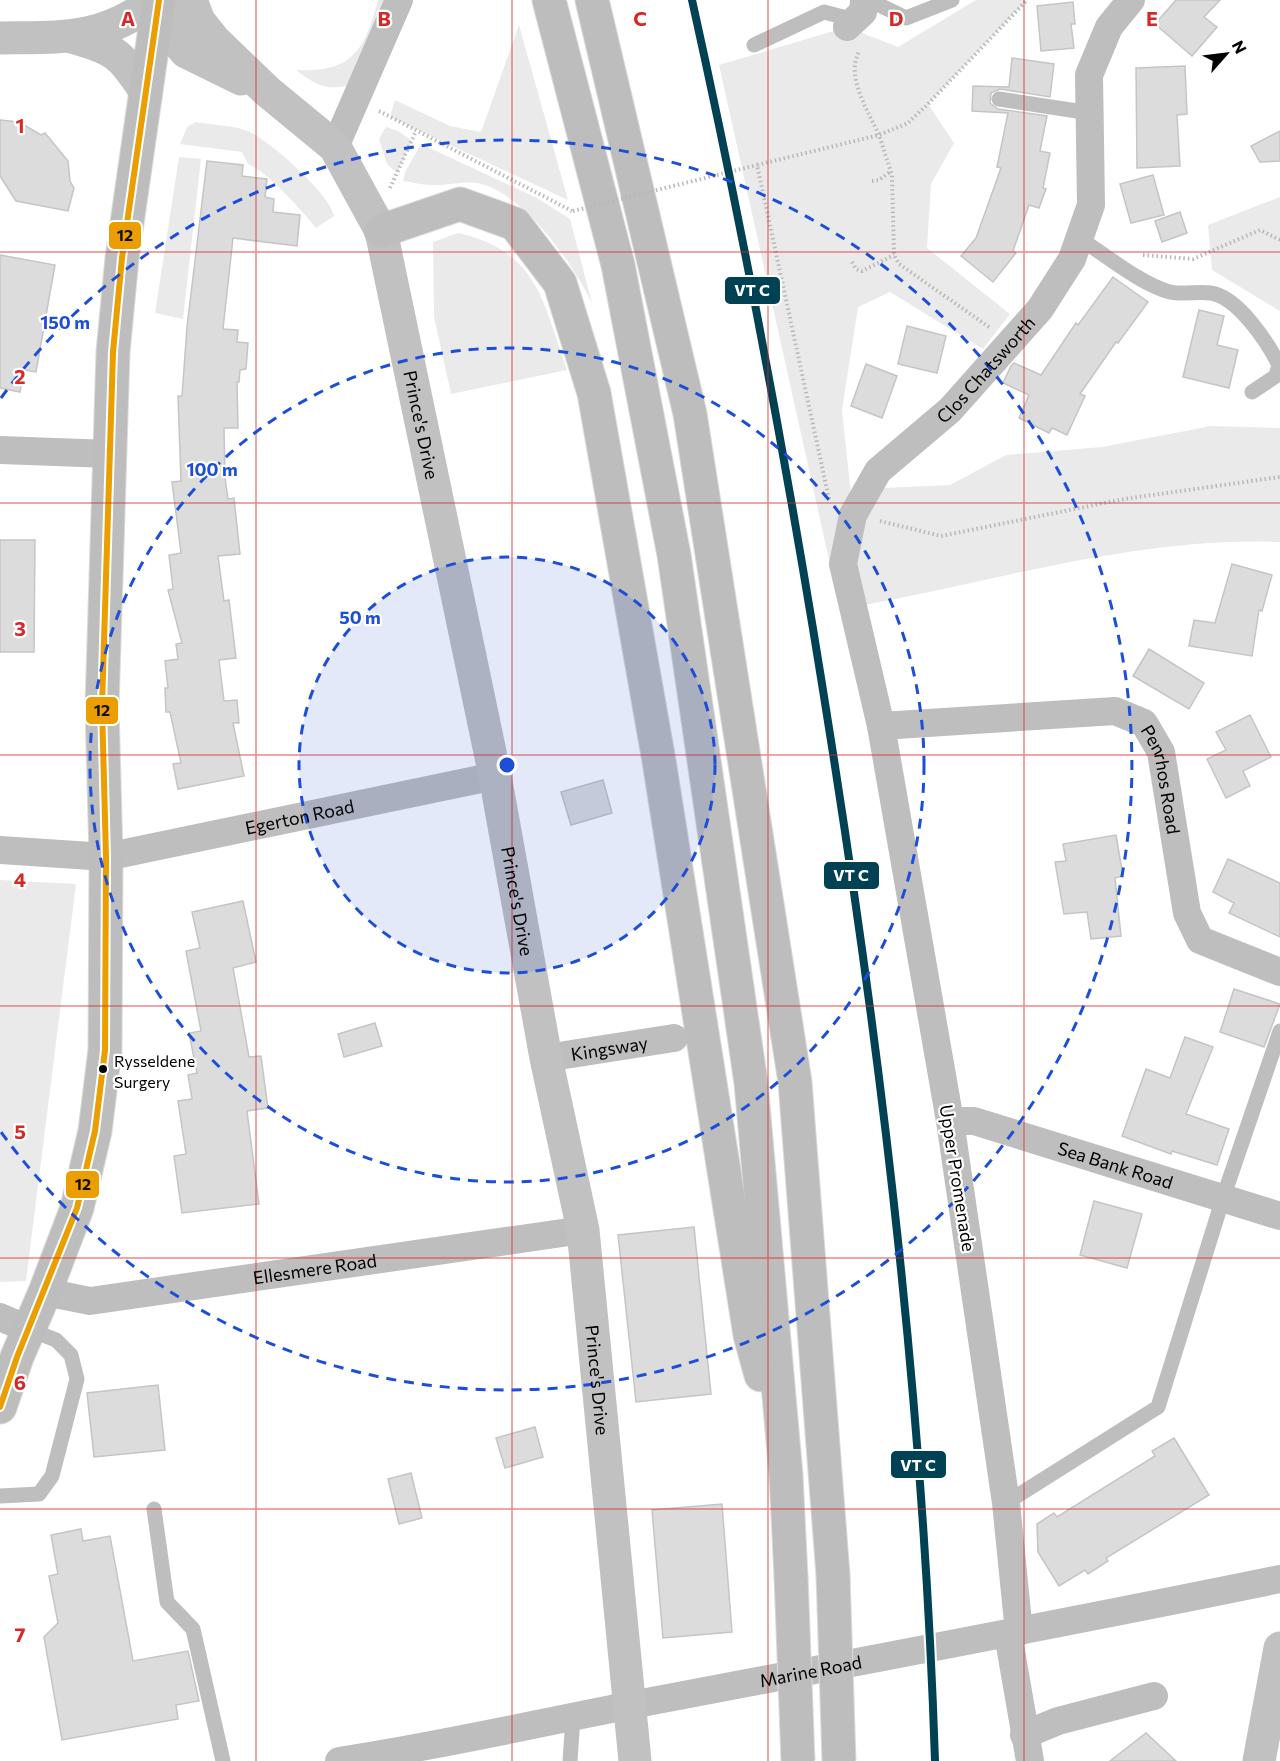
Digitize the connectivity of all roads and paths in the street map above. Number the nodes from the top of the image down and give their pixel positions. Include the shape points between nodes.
1 (159, 0) edge
2 (191, 0) edge
3 (399, 0) edge
4 (549, 0) edge
5 (592, 0) edge
6 (612, 0) edge
7 (952, 0) edge
8 (1027, 0) edge
9 (1131, 0) edge
10 (859, 12) edge
11 (72, 37) junction
12 (0, 38) edge
13 (754, 45) dead end
14 (146, 92) junction
15 (267, 92) junction
16 (356, 99) junction
17 (999, 99) dead end
18 (1090, 113) junction
19 (416, 131) junction
20 (879, 135) junction
21 (335, 147) junction
22 (757, 165) junction
23 (890, 172) junction
24 (872, 181) dead end
25 (379, 225) junction
26 (1079, 238) junction
27 (1280, 240) edge
28 (1133, 249) dead end
29 (894, 255) junction
30 (852, 262) dead end
31 (1010, 341) junction
32 (1252, 392) dead end
33 (690, 414) junction
34 (0, 450) edge
35 (110, 454) junction
36 (1280, 477) edge
37 (842, 511) junction
38 (881, 726) junction
39 (495, 777) junction
40 (0, 850) edge
41 (106, 857) junction
42 (1280, 972) edge
43 (1280, 1031) edge
44 (674, 1038) dead end
45 (546, 1058) junction
46 (950, 1121) junction
47 (1223, 1198) junction
48 (1280, 1216) edge
49 (583, 1230) junction
50 (45, 1292) junction
51 (8, 1322) edge
52 (0, 1407) edge
53 (786, 1475) junction
54 (0, 1496) edge
55 (1006, 1503) junction
56 (154, 1509) dead end
57 (1280, 1579) edge
58 (1014, 1633) junction
59 (1280, 1648) edge
60 (1154, 1696) dead end
61 (631, 1705) junction
62 (573, 1717) junction
63 (1027, 1748) edge
64 (223, 1761) edge
65 (339, 1761) edge
66 (570, 1761) edge
67 (635, 1761) edge
68 (798, 1761) edge
69 (839, 1761) edge
70 (1259, 1761) edge

1 - 11 main road via 116,26
1 - 14 main road
1 - 15 main road, Prince's Drive via 168,31 186,52
2 - 15 main road, Prince's Drive via 199,21 215,41
3 - 16 street
4 - 53 main road via 618,265 674,555 751,1083
5 - 33 main road
6 - 33 main road
7 - 10 lane via 906,18
8 - 20 path via 922,111 908,123
9 - 18 street, Clos Chatsworth via 1109,27 1089,75
10 - 13 lane via 824,12
10 - 20 path via 868,37 855,60 860,94
11 - 12 main road
11 - 14 main road via 105,46 125,62
14 - 35 main road via 122,258 113,352
15 - 21 main road, Prince's Drive
16 - 19 path
16 - 21 street
17 - 18 lane
18 - 26 street, Clos Chatsworth via 1091,205
19 - 22 path, bridge via 573,211
19 - 25 path
20 - 22 path
20 - 23 path
21 - 25 main road, Prince's Drive
22 - 37 path
23 - 24 path
23 - 29 path
25 - 39 main road, Prince's Drive
25 - 53 main road via 460,204 515,224 560,283 594,393 661,773 750,1335
26 - 31 street, Clos Chatsworth via 1072,259 1040,309
26 - 32 lane via 1130,272 1170,292 1214,293 1230,302 1268,343 1279,364 1276,376
27 - 28 path via 1260,230 1193,259 1143,255
29 - 30 path via 862,271
29 - 31 path via 899,264
31 - 37 street, Clos Chatsworth via 950,410 878,471
33 - 69 main road, bridge via 795,1082 833,1575
34 - 35 street
35 - 41 main road via 102,706
36 - 37 path via 1124,499 941,536
37 - 38 street, Clos Chatsworth via 843,564
38 - 42 street, Penrhos Road via 1114,711 1144,723 1161,752 1187,913 1200,940
38 - 46 street, Upper Promenade
39 - 41 street, Egerton Road
39 - 45 main road, Prince's Drive
40 - 41 street, Egerton Road
41 - 50 main road via 105,1050 95,1131 77,1208
43 - 47 lane
44 - 45 street, Kingsway
45 - 49 main road, Prince's Drive
46 - 47 street, Sea Bank Road via 974,1121
46 - 55 street, Upper Promenade
47 - 48 street, Sea Bank Road
47 - 55 lane via 1158,1407
49 - 50 street, Ellesmere Road via 90,1301
49 - 61 main road, Prince's Drive
50 - 51 main road
51 - 52 main road
51 - 54 lane via 56,1340 71,1355 77,1379 52,1476 39,1494
53 - 68 main road, bridge
55 - 58 street, Upper Promenade
56 - 64 lane via 167,1602 193,1629
57 - 58 street, Marine Road
58 - 61 street, Marine Road
58 - 63 street, Upper Promenade
59 - 70 main road
60 - 63 street via 1058,1720
61 - 62 street, Marine Road
61 - 67 main road, Prince's Drive
62 - 65 street, Marine Road via 422,1749
62 - 66 lane

